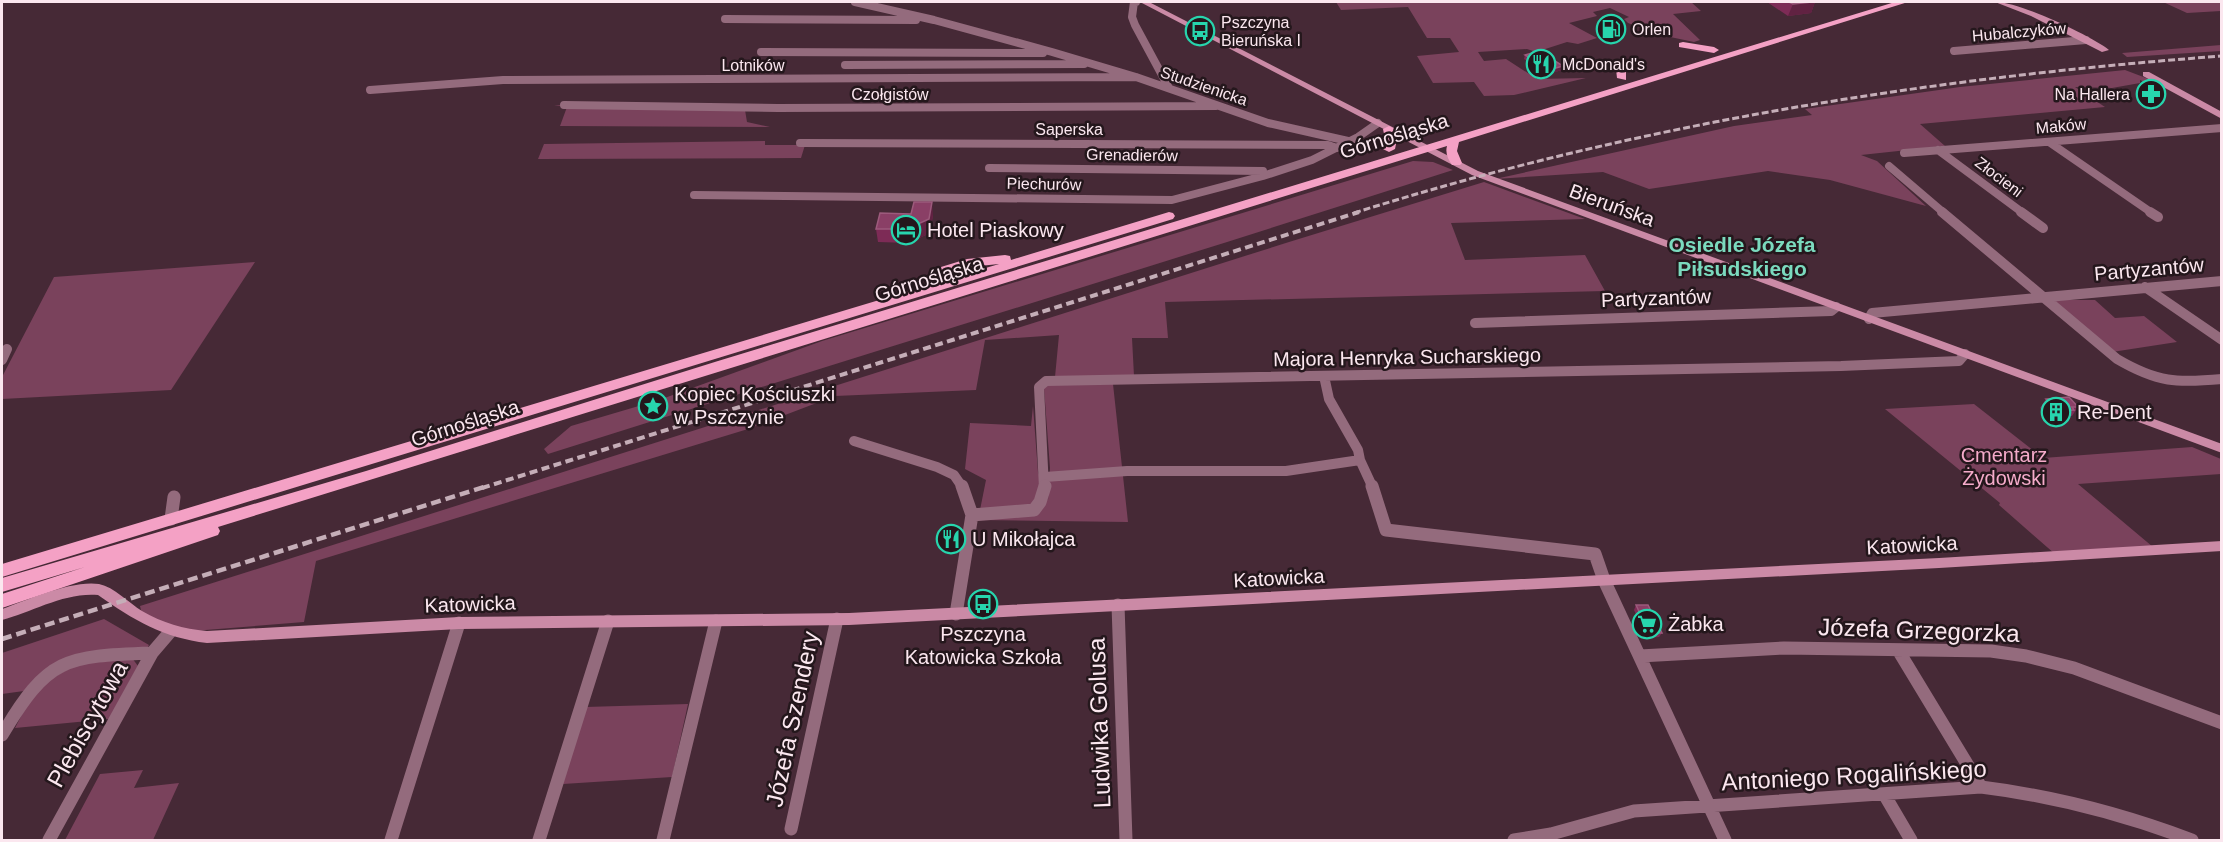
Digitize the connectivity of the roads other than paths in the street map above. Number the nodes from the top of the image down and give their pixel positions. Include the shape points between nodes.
1 (855, 2) edge
2 (1136, 2) edge
3 (1144, 2) edge
4 (1875, 2) edge
5 (1903, 2) edge
6 (1999, 2) edge
7 (725, 19) dead end
8 (934, 20) junction
9 (2086, 40) junction
10 (1683, 45) dead end
11 (1714, 50) junction
12 (2105, 50) dead end
13 (1954, 51) dead end
14 (761, 52) dead end
15 (1052, 52) junction
16 (1088, 63) junction
17 (1617, 64) dead end
18 (844, 65) dead end
19 (2146, 74) dead end
20 (1136, 77) junction
21 (1622, 78) junction
22 (1169, 88) junction
23 (369, 90) dead end
24 (564, 105) dead end
25 (1216, 106) junction
26 (2222, 116) edge
27 (1383, 126) junction
28 (2222, 128) edge
29 (1454, 140) junction
30 (1348, 141) junction
31 (2049, 142) junction
32 (800, 143) dead end
33 (1420, 145) junction
34 (1337, 148) junction
35 (1389, 149) junction
36 (1938, 150) junction
37 (1904, 153) dead end
38 (1456, 163) junction
39 (1889, 166) dead end
40 (989, 168) dead end
41 (1275, 171) junction
42 (694, 195) dead end
43 (2158, 217) dead end
44 (2043, 228) dead end
45 (1050, 252) junction
46 (946, 270) dead end
47 (2222, 281) edge
48 (2145, 287) junction
49 (2039, 297) junction
50 (1836, 307) junction
51 (1869, 319) junction
52 (1475, 323) dead end
53 (2222, 340) edge
54 (7, 350) dead end
55 (1965, 354) junction
56 (2, 360) edge
57 (1324, 376) junction
58 (2222, 379) edge
59 (854, 441) dead end
60 (2222, 449) edge
61 (1360, 460) junction
62 (370, 475) junction
63 (1045, 477) junction
64 (174, 497) dead end
65 (972, 514) junction
66 (171, 519) junction
67 (2222, 546) edge
68 (2, 571) edge
69 (1604, 580) junction
70 (2, 585) edge
71 (2, 602) edge
72 (1118, 605) junction
73 (956, 614) junction
74 (2, 615) edge
75 (837, 619) junction
76 (608, 621) junction
77 (716, 621) junction
78 (459, 623) junction
79 (170, 632) junction
80 (1898, 650) junction
81 (152, 653) junction
82 (1640, 656) junction
83 (2222, 723) edge
84 (2, 735) edge
85 (1981, 787) junction
86 (1884, 794) junction
87 (1709, 806) junction
88 (791, 829) dead end
89 (2159, 834) edge
90 (49, 840) edge
91 (391, 840) edge
92 (539, 840) edge
93 (663, 840) edge
94 (1126, 840) edge
95 (1514, 840) edge
96 (1725, 840) edge
97 (1911, 840) edge
98 (2193, 840) edge

1 - 8 street, Studzienicka
2 - 22 street via 1132,17
3 - 27 street, Bieruńska
4 - 11 main road, Górnośląska
5 - 29 main road, Górnośląska
6 - 9 street via 2034,14
7 - 8 street
8 - 15 street, Studzienicka
9 - 12 street
9 - 13 street, Hubalczyków
10 - 11 main road
11 - 21 main road, Górnośląska
14 - 15 street, Studzienicka
15 - 16 street, Studzienicka
16 - 18 street
16 - 20 street, Studzienicka
17 - 21 main road
19 - 26 street
20 - 22 street, Studzienicka
20 - 23 street, Lotników via 503,80
21 - 33 main road, Górnośląska
22 - 25 street, Studzienicka
24 - 25 street, Czołgistów
25 - 30 street, Studzienicka via 1268,123
27 - 30 street, Piechurów
27 - 33 street, Bieruńska
27 - 35 main road via 1391,139
28 - 31 street, Maków
29 - 33 main road, Górnośląska
29 - 38 main road via 1451,151
30 - 34 street, Piechurów
31 - 36 street, Maków
31 - 43 street
32 - 34 street, Saperska
33 - 35 main road, Górnośląska
33 - 38 street, Bieruńska
33 - 62 main road, Górnośląska
34 - 41 street, Piechurów
35 - 45 main road, Górnośląska
36 - 37 street, Maków
36 - 44 street, Złocieni
38 - 50 street, Bieruńska via 1500,183
39 - 49 street
40 - 41 street, Grenadierów
41 - 42 street, Piechurów via 1190,197 1155,201
45 - 46 main road via 967,263
45 - 66 main road, Górnośląska
47 - 48 street, Partyzantów
48 - 49 street, Partyzantów
48 - 53 street
49 - 51 street, Partyzantów via 1872,313
49 - 58 street via 2110,355 2130,366 2176,382
50 - 51 street, Bieruńska
50 - 52 street, Partyzantów via 1831,311
51 - 55 street, Bieruńska
54 - 56 street
55 - 57 street, Majora Henryka Sucharskiego via 1959,361 1841,366
55 - 60 street, Bieruńska
57 - 61 street via 1329,399
57 - 63 street, Majora Henryka Sucharskiego via 1046,381 1039,387
59 - 65 street via 954,475 965,490
61 - 63 street via 1286,471 1127,471
61 - 69 street via 1376,494 1386,530 1595,554
62 - 70 main road, Górnośląska
62 - 71 main road
63 - 65 street, Majora Henryka Sucharskiego via 1041,502 1034,510
64 - 66 street
65 - 73 street
66 - 68 main road, Górnośląska
67 - 69 street, Katowicka
69 - 72 street, Katowicka
69 - 82 street
72 - 73 street, Katowicka
72 - 94 street, Ludwika Golusa
73 - 75 street, Katowicka
74 - 79 street, Katowicka via 69,593 97,589 139,618
75 - 77 street, Katowicka
75 - 88 street, Józefa Szendery
76 - 77 street, Katowicka
76 - 78 street, Katowicka
76 - 92 street
77 - 93 street
78 - 79 street, Katowicka via 207,637
78 - 91 street
79 - 81 street, Plebiscytowa
80 - 82 street, Józefa Grzegorzka via 1784,648
80 - 83 street, Józefa Grzegorzka via 1991,651 2026,656 2074,668
80 - 85 street
81 - 84 street via 82,657 50,672 31,688
81 - 90 street, Plebiscytowa
82 - 87 street
85 - 86 street, Antoniego Rogalińskiego
85 - 89 street, Antoniego Rogalińskiego via 2083,803
86 - 87 street, Antoniego Rogalińskiego
86 - 97 street
87 - 95 street, Antoniego Rogalińskiego via 1634,811
87 - 96 street
89 - 98 street, Antoniego Rogalińskiego

